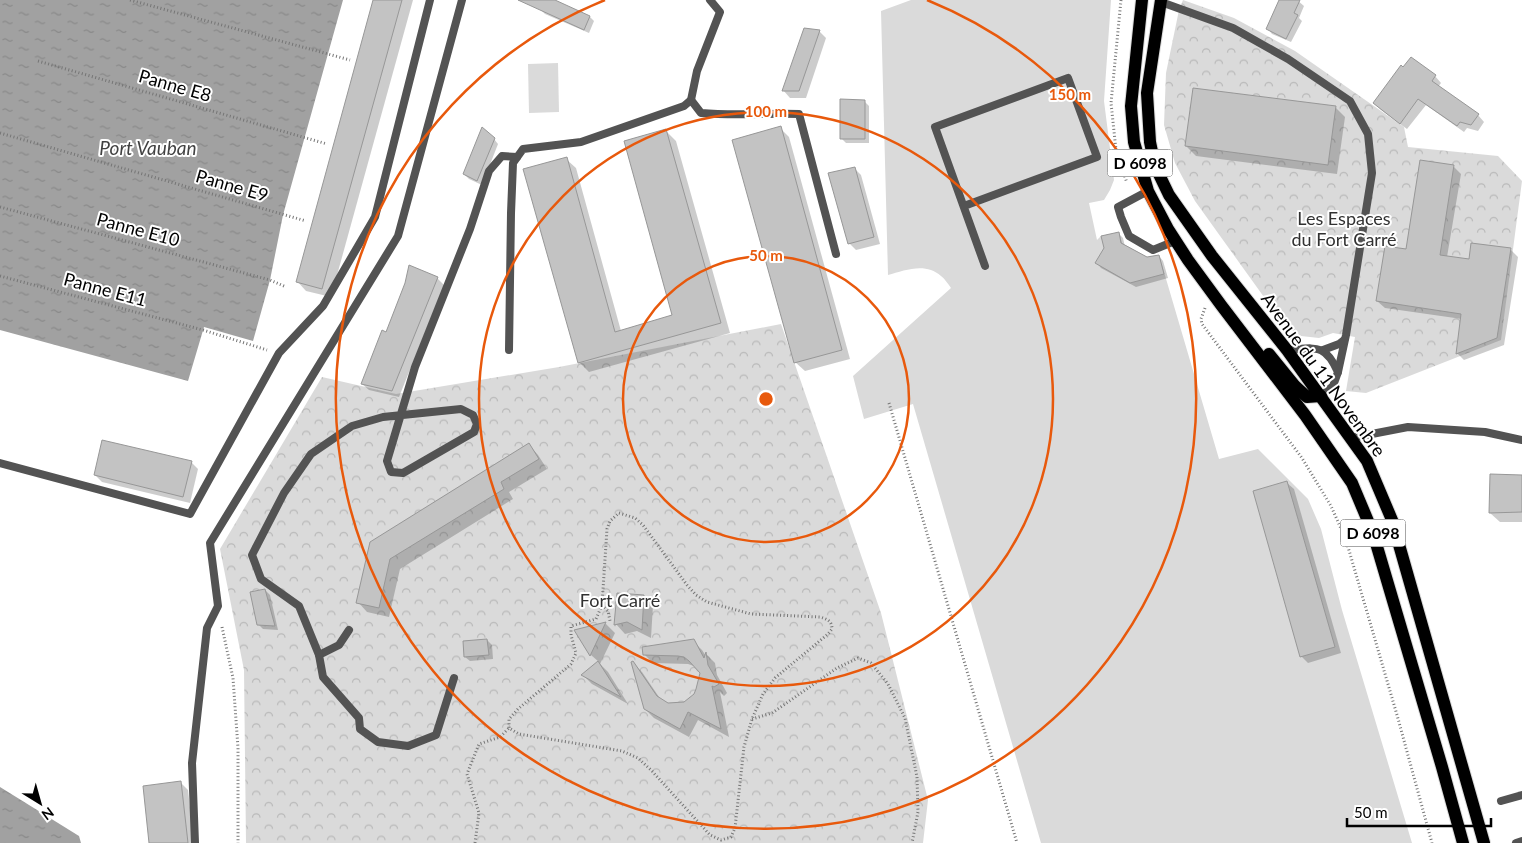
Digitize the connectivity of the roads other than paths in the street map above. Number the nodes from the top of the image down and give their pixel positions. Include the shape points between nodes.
1 (430, 0) edge
2 (462, 0) edge
3 (710, 0) edge
4 (1142, 0) edge
5 (1161, 1) edge
6 (691, 100) junction
7 (517, 158) junction
8 (1148, 191) junction
9 (964, 206) junction
10 (1175, 241) junction
11 (836, 254) dead end
12 (985, 266) dead end
13 (1240, 330) junction
14 (1344, 340) junction
15 (509, 350) dead end
16 (1287, 350) junction
17 (1322, 350) junction
18 (1338, 372) junction
19 (1320, 396) junction
20 (400, 415) junction
21 (1351, 438) junction
22 (1522, 440) edge
23 (0, 463) edge
24 (349, 630) dead end
25 (319, 655) junction
26 (454, 678) dead end
27 (1442, 767) junction
28 (1522, 795) edge
29 (1501, 801) dead end
30 (1522, 841) edge
31 (195, 843) edge
32 (1463, 843) edge
33 (1469, 843) edge
34 (1484, 843) edge
35 (1516, 843) edge

1 - 23 lane via 375,217 322,306 279,353 190,514
2 - 31 lane via 398,236 210,544 218,606 207,628 192,763
3 - 6 lane via 720,12 697,71
4 - 8 main road, D 6098 via 1131,106 1134,142
5 - 14 lane via 1233,28 1288,60 1350,101 1368,134 1372,174
5 - 16 main road, Avenue du 11 Novembre / D 6098 via 1147,93 1155,166 1169,195 1212,256
6 - 7 lane via 684,106 581,142 523,149
6 - 11 lane via 701,113 799,114
7 - 15 lane via 511,213
7 - 20 lane via 502,156 489,171
8 - 10 main road, D 6098
8 - 10 lane via 1118,208 1129,236 1153,250
9 - 9 lane via 935,127 1068,78 1097,157
9 - 12 lane
10 - 13 main road, D 6098
13 - 19 main road via 1260,342 1307,397
13 - 27 main road, D 6098 via 1306,415 1352,483 1373,533
14 - 17 lane
14 - 18 lane
16 - 17 lane
16 - 19 main road, Avenue du 11 Novembre / D 6098
17 - 18 lane via 1332,358
18 - 19 lane via 1333,386
19 - 21 main road, Avenue du 11 Novembre / D 6098
20 - 20 lane via 461,410 473,415 477,424 474,432 403,473 391,472 387,461
20 - 25 lane via 352,426 311,454 284,493 252,555 260,579 299,606
21 - 22 lane via 1408,427 1485,432
21 - 34 main road, Avenue du 11 Novembre / D 6098 via 1367,461 1392,520
24 - 25 lane via 339,645
25 - 26 lane via 323,677 359,718 360,729 378,742 408,746 436,735
27 - 32 main road, D 6098
27 - 33 main road via 1457,797
28 - 29 lane
30 - 35 lane

